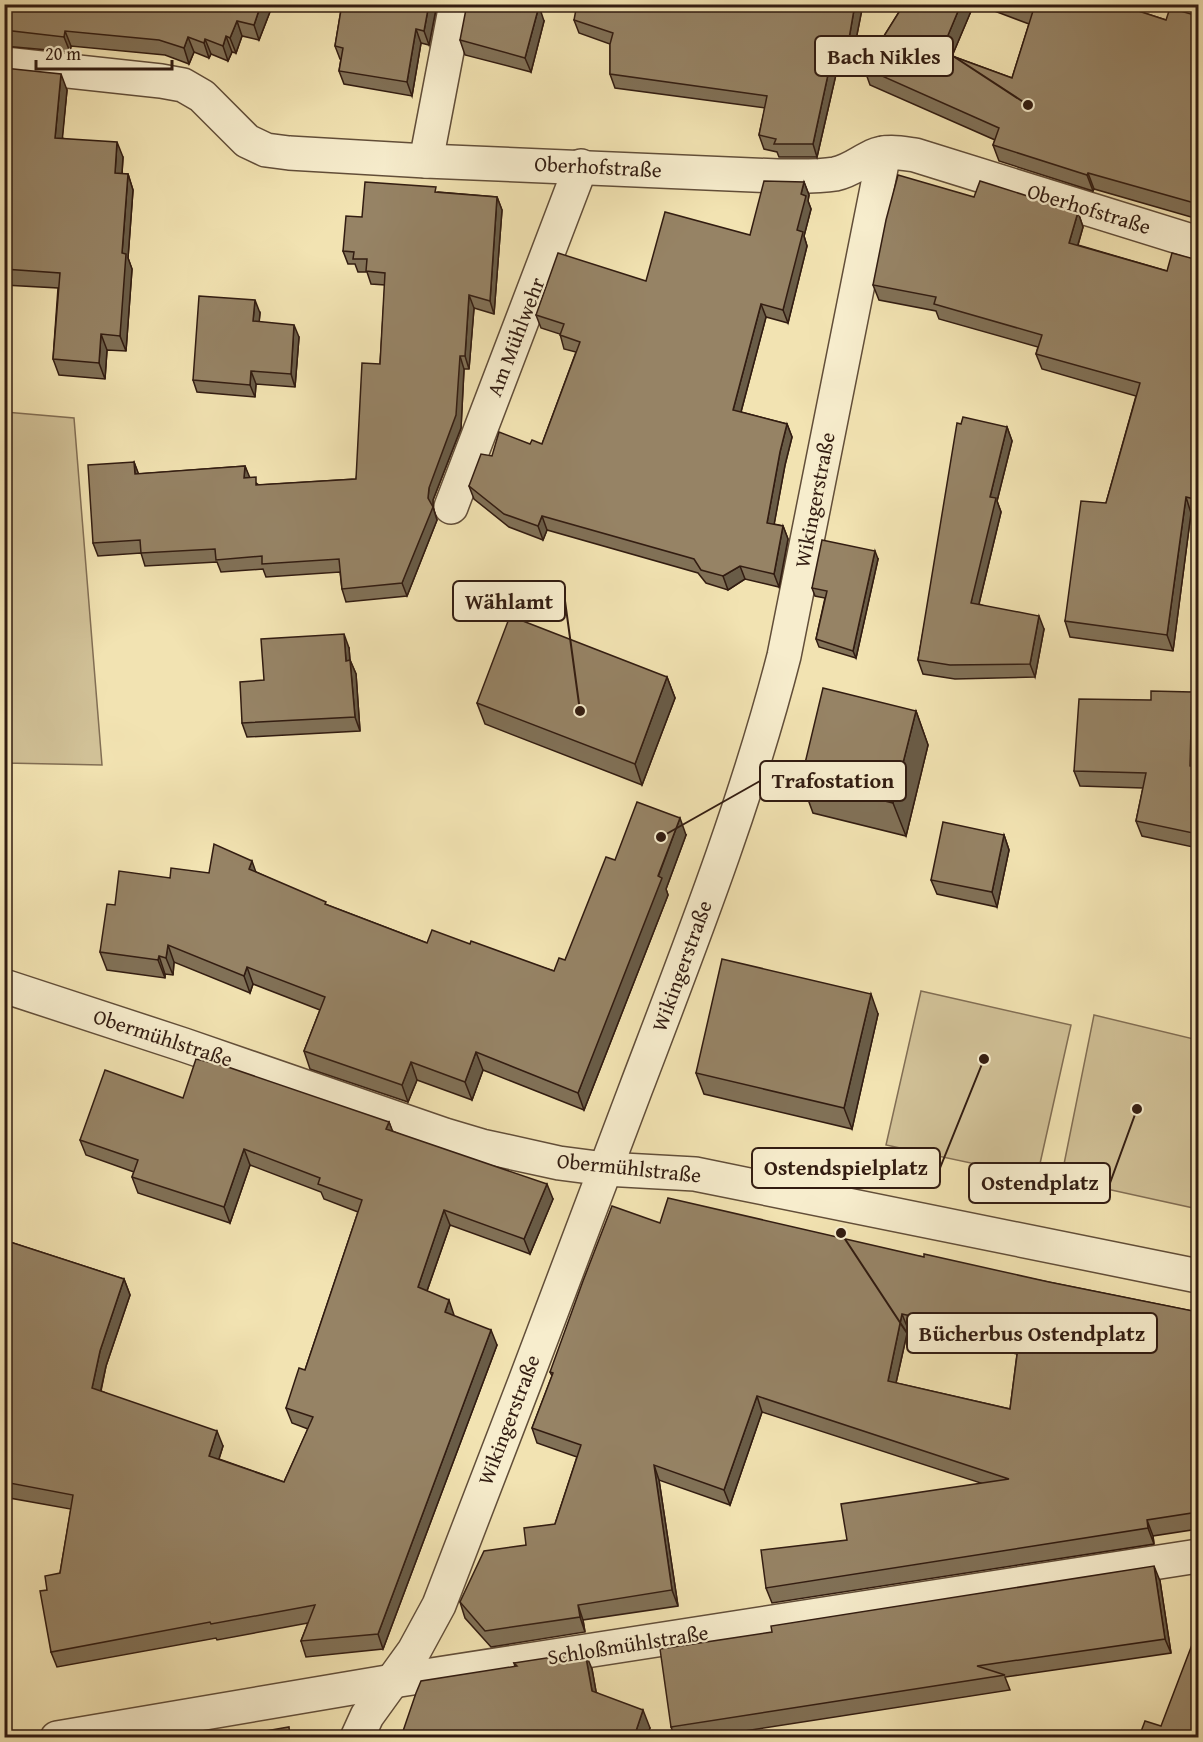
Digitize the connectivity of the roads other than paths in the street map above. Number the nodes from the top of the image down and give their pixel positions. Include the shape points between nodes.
1 (456, 4) edge
2 (4, 64) edge
3 (884, 153) junction
4 (426, 161) junction
5 (581, 166) junction
6 (1198, 243) edge
7 (451, 507) dead end
8 (4, 986) edge
9 (606, 1169) junction
10 (1198, 1276) edge
11 (1198, 1556) edge
12 (393, 1681) junction
13 (57, 1737) edge
14 (357, 1737) edge

1 - 4 street
2 - 4 street, Oberhofstraße via 183,85 202,96 247,141 266,150
3 - 5 street, Oberhofstraße via 848,170 812,176
3 - 6 street, Oberhofstraße via 915,155
3 - 9 street, Wikingerstraße via 784,656 766,726 735,822
4 - 5 street, Oberhofstraße
5 - 7 street, Am Mühlwehr
8 - 9 street, Obermühlstraße via 445,1135 516,1154
9 - 10 street, Obermühlstraße via 695,1174
9 - 12 street, Wikingerstraße via 439,1605
11 - 12 street, Schloßmühlstraße
12 - 13 street, Schloßmühlstraße
12 - 14 street, Wikingerstraße

